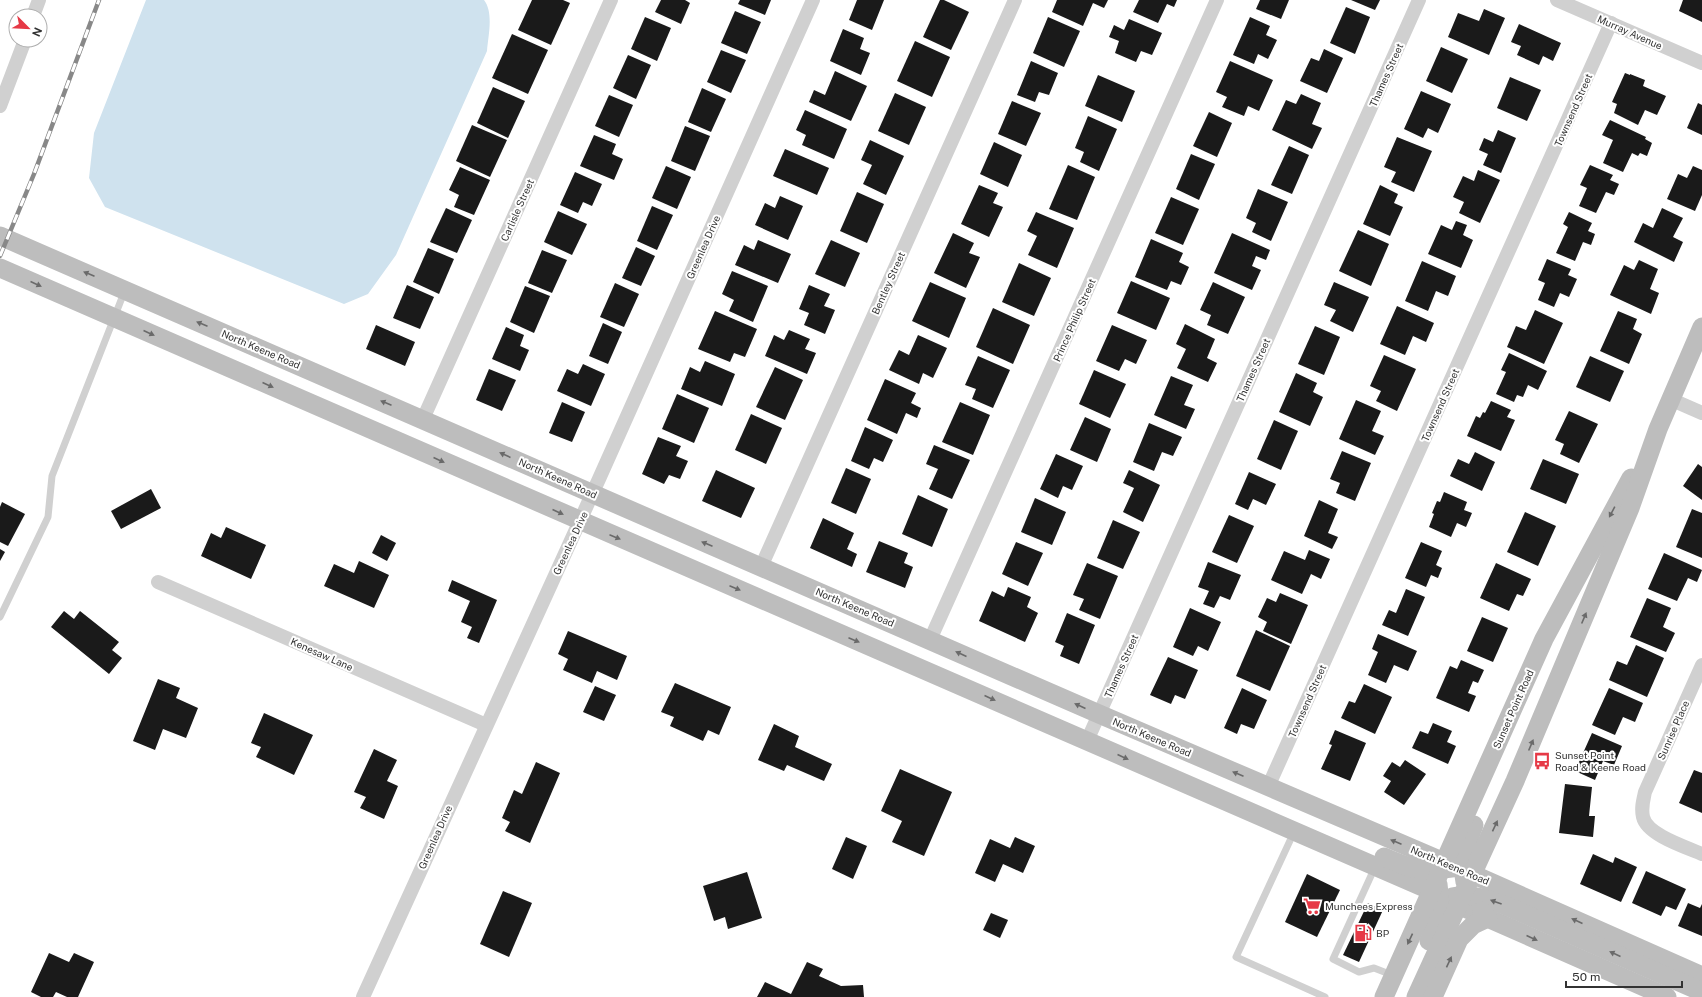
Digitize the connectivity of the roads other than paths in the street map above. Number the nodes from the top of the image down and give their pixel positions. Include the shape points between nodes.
1 (611, 0) edge
2 (813, 0) edge
3 (1015, 0) edge
4 (1217, 0) edge
5 (1419, 0) edge
6 (1557, 0) edge
7 (1611, 23) junction
8 (22, 48) edge
9 (1702, 63) edge
10 (0, 106) edge
11 (4, 237) edge
12 (0, 268) edge
13 (125, 290) junction
14 (113, 318) junction
15 (1702, 327) edge
16 (1670, 399) junction
17 (1702, 413) edge
18 (423, 420) junction
19 (1658, 429) junction
20 (592, 493) junction
21 (579, 521) junction
22 (761, 567) junction
23 (158, 582) dead end
24 (0, 617) edge
25 (930, 640) junction
26 (1702, 664) edge
27 (1099, 714) junction
28 (486, 725) junction
29 (1087, 741) junction
30 (1177, 780) junction
31 (1268, 787) junction
32 (1294, 832) junction
33 (1702, 854) edge
34 (1375, 867) junction
35 (1451, 883) junction
36 (1488, 918) junction
37 (1393, 976) junction
38 (1702, 976) edge
39 (1702, 992) edge
40 (364, 997) edge
41 (1325, 997) edge
42 (1384, 997) edge
43 (1403, 997) edge
44 (1416, 997) edge
45 (1433, 997) edge
46 (1667, 997) edge

1 - 18 street, Carlisle Street
2 - 20 street, Greenlea Drive
3 - 22 street, Bentley Street
4 - 25 street, Prince Philip Street
5 - 27 street, Thames Street
6 - 7 street, Murray Avenue
7 - 9 street, Murray Avenue
7 - 31 street, Townsend Street
8 - 10 street
13 -> 11 main road, North Keene Road
12 -> 14 main road, North Keene Road
13 - 14 lane
18 -> 13 main road, North Keene Road
14 -> 21 main road, North Keene Road
14 - 24 lane via 52,476 48,517
15 - 16 main road, Sunset Point Road
16 - 17 street
16 - 19 main road, Sunset Point Road
20 -> 18 main road, North Keene Road
19 -> 35 main road, Sunset Point Road via 1544,640
35 -> 19 main road, Sunset Point Road via 1482,853 1515,781 1630,508
20 - 21 street, Greenlea Drive
22 -> 20 main road, North Keene Road
21 - 28 street, Greenlea Drive
21 -> 29 main road, North Keene Road
22 - 25 main road, North Keene Road
23 - 28 street, Kenesaw Lane
27 -> 25 main road, North Keene Road
26 - 33 street, Sunrise Place via 1645,792 1642,806 1643,819 1651,829 1662,837
27 - 29 street, Thames Street
31 -> 27 main road, North Keene Road
28 - 40 street, Greenlea Drive
29 -> 30 main road, North Keene Road
30 - 32 main road, North Keene Road
30 - 35 main road via 1252,800 1400,864
35 -> 31 main road, North Keene Road via 1420,853
32 - 34 main road, North Keene Road
32 - 41 lane via 1236,957
34 - 35 main road, North Keene Road
34 - 37 lane via 1332,959 1359,972 1374,968
35 - 36 main road, North Keene Road
35 -> 37 main road via 1422,912
38 -> 35 main road, North Keene Road
39 -> 35 main road
35 - 43 main road via 1435,928
35 - 44 main road, Sunset Point Road
45 -> 36 main road via 1459,939 1473,925
36 -> 46 main road, North Keene Road
37 - 42 main road

